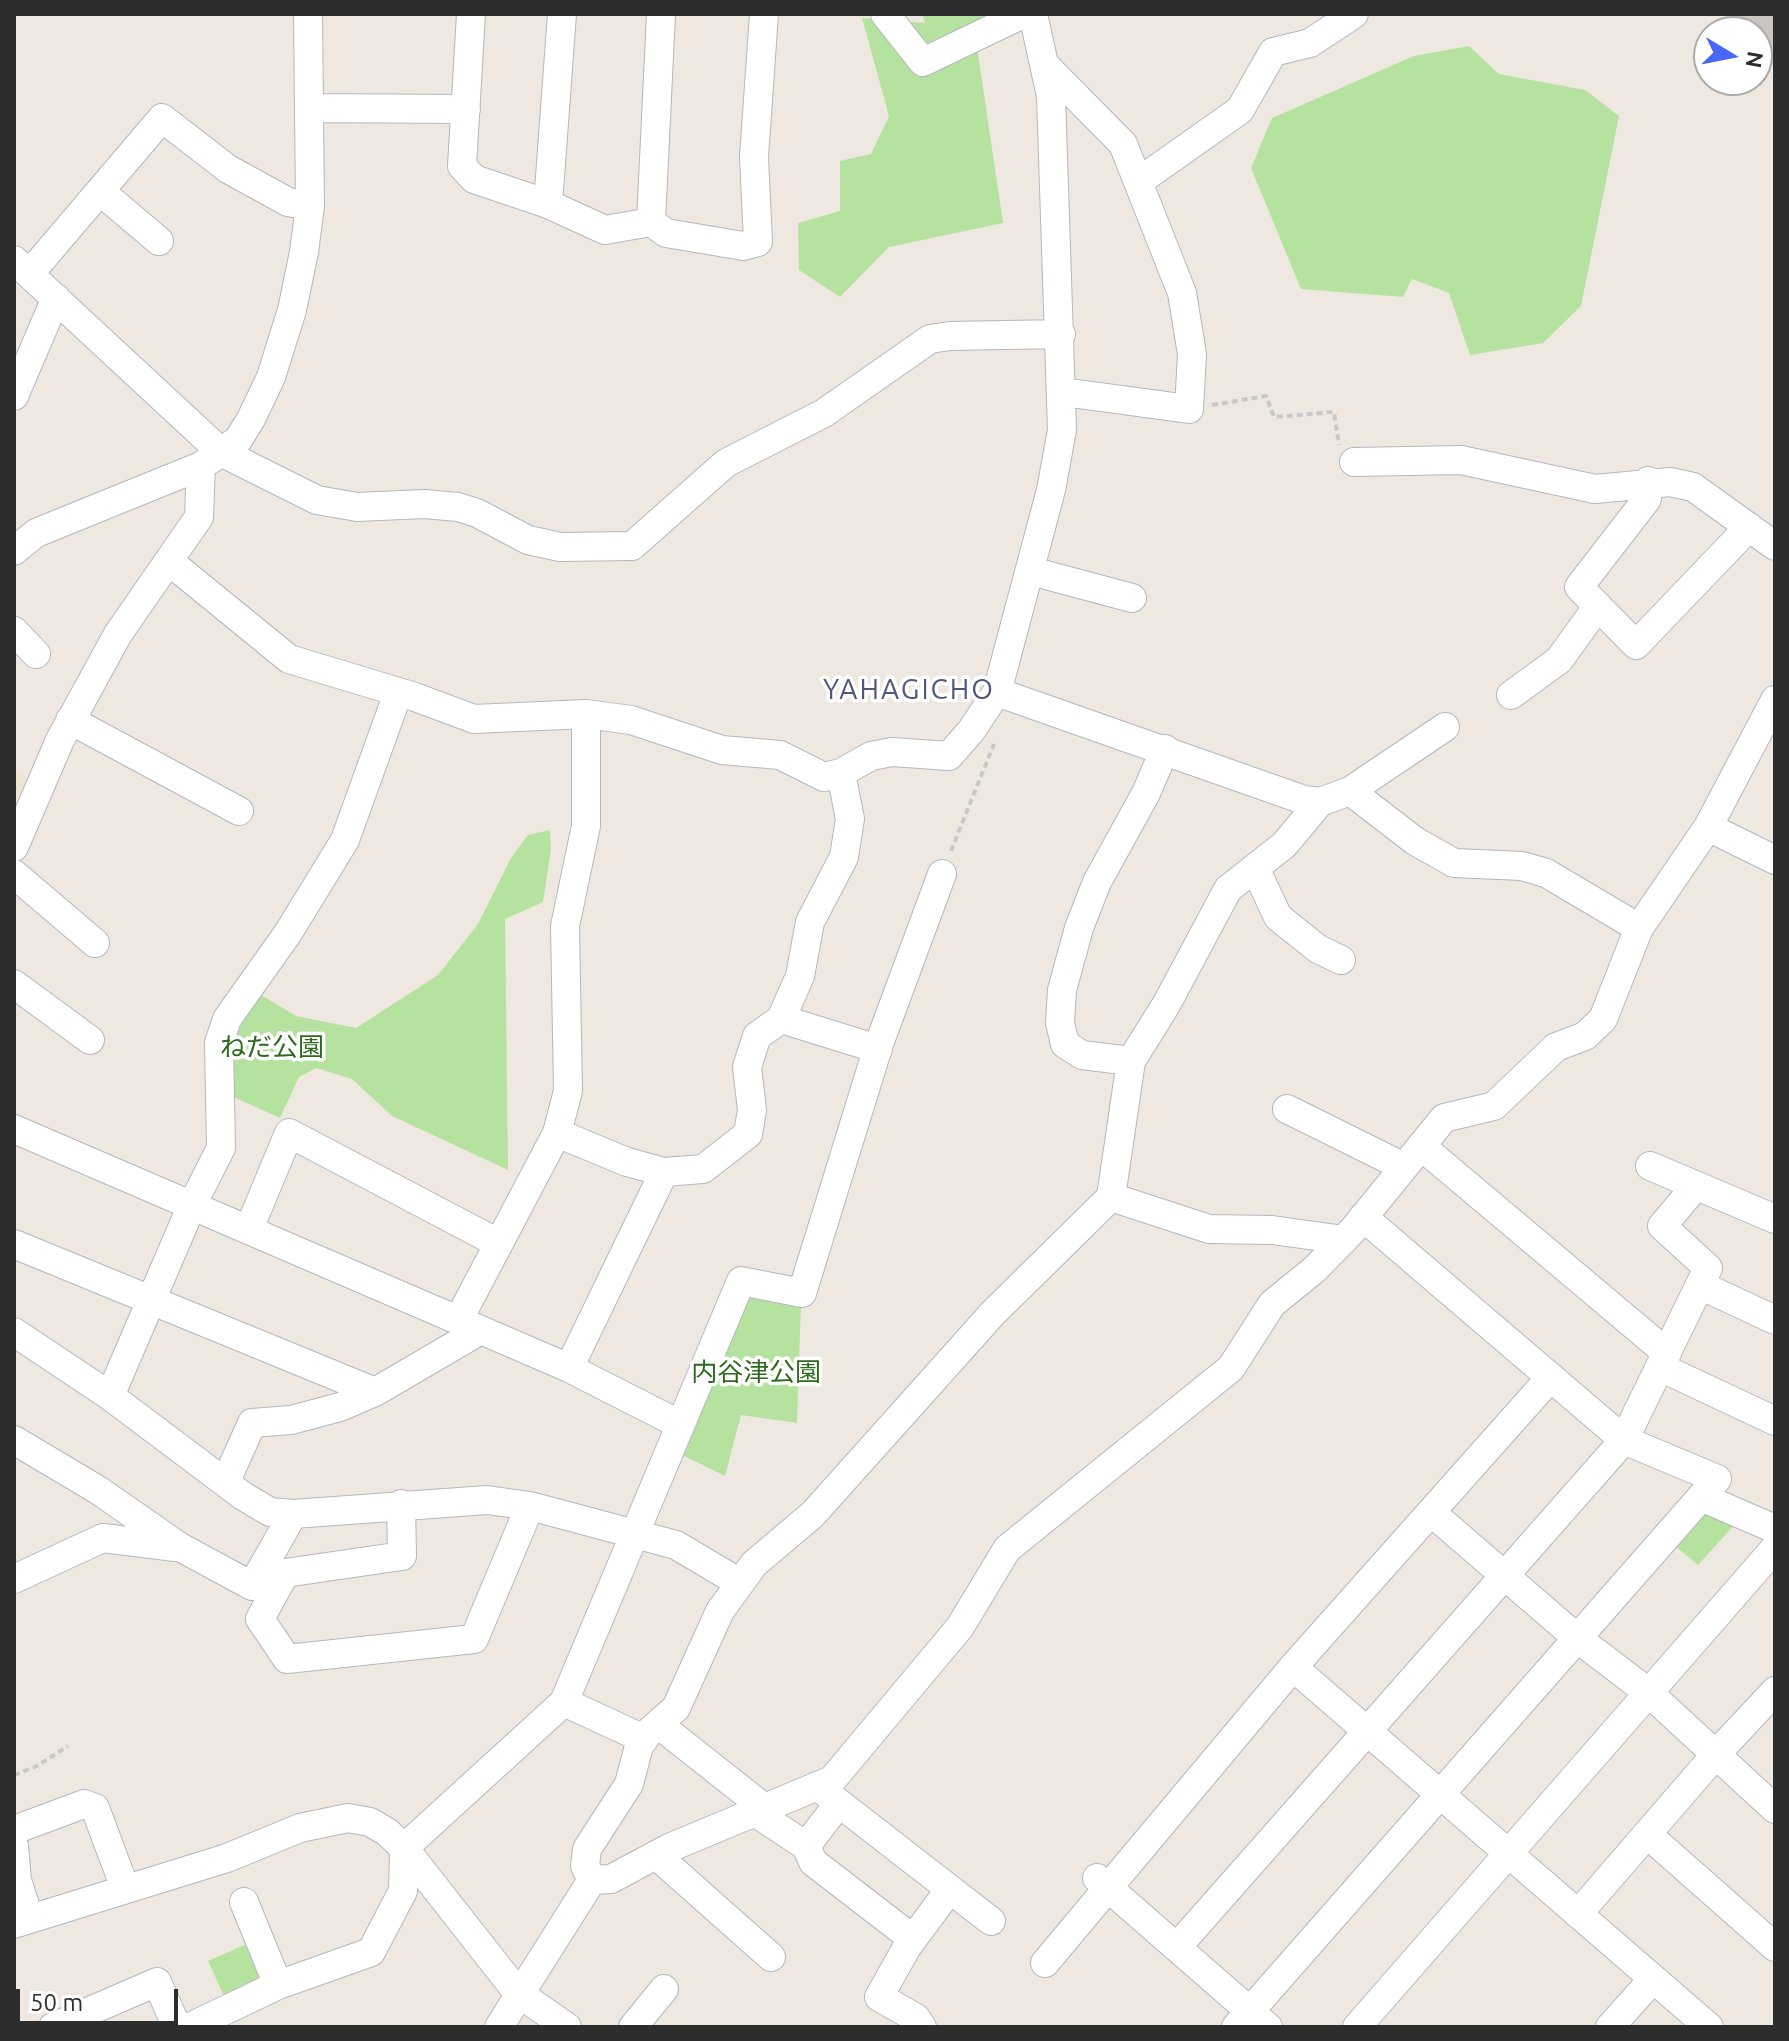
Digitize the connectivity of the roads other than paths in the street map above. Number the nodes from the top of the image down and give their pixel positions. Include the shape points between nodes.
1 (308, 14) edge
2 (471, 14) edge
3 (562, 14) edge
4 (661, 14) edge
5 (764, 14) edge
6 (885, 14) edge
7 (1023, 14) edge
8 (1033, 14) edge
9 (1354, 14) edge
10 (1046, 66) junction
11 (309, 108) junction
12 (466, 109) junction
13 (1138, 182) junction
14 (100, 191) junction
15 (548, 204) junction
16 (310, 206) junction
17 (651, 222) junction
18 (159, 241) dead end
19 (22, 266) edge
20 (56, 298) junction
21 (1061, 334) junction
22 (1063, 392) junction
23 (14, 396) edge
24 (211, 459) junction
25 (1354, 462) road end
26 (1648, 481) junction
27 (1749, 527) junction
28 (25, 529) edge
29 (1775, 546) edge
30 (14, 551) edge
31 (170, 562) junction
32 (1031, 571) junction
33 (1132, 598) dead end
34 (1598, 606) junction
35 (14, 631) edge
36 (36, 654) dead end
37 (997, 692) junction
38 (398, 693) junction
39 (1511, 695) dead end
40 (1775, 700) edge
41 (586, 714) junction
42 (70, 720) junction
43 (1445, 727) dead end
44 (1165, 749) junction
45 (841, 773) junction
46 (1350, 791) junction
47 (1320, 802) junction
48 (239, 811) dead end
49 (1708, 827) junction
50 (14, 847) edge
51 (1775, 860) edge
52 (1255, 868) junction
53 (14, 874) edge
54 (942, 874) road end
55 (1639, 928) junction
56 (95, 943) dead end
57 (1341, 960) dead end
58 (14, 984) edge
59 (781, 1019) junction
60 (90, 1040) dead end
61 (878, 1049) junction
62 (1131, 1061) junction
63 (1287, 1109) dead end
64 (14, 1129) edge
65 (557, 1133) junction
66 (1412, 1156) junction
67 (1650, 1166) dead end
68 (664, 1172) junction
69 (1696, 1186) junction
70 (1111, 1197) junction
71 (192, 1205) junction
72 (1363, 1217) junction
73 (1775, 1219) edge
74 (249, 1229) junction
75 (1344, 1240) junction
76 (498, 1243) junction
77 (14, 1244) edge
78 (1700, 1285) junction
79 (152, 1302) junction
80 (1775, 1320) edge
81 (470, 1325) junction
82 (14, 1332) edge
83 (1663, 1360) junction
84 (569, 1368) junction
85 (1551, 1377) junction
86 (375, 1392) junction
87 (110, 1396) junction
88 (1775, 1421) edge
89 (679, 1424) junction
90 (14, 1440) edge
91 (1624, 1440) junction
92 (226, 1481) junction
93 (1701, 1497) junction
94 (401, 1504) junction
95 (530, 1506) junction
96 (1432, 1513) junction
97 (293, 1514) junction
98 (1775, 1529) edge
99 (633, 1535) junction
100 (180, 1547) junction
101 (1775, 1548) edge
102 (1505, 1576) junction
103 (14, 1579) edge
104 (740, 1583) junction
105 (1577, 1638) junction
106 (1293, 1667) junction
107 (1775, 1691) edge
108 (1649, 1693) junction
109 (564, 1702) junction
110 (651, 1731) junction
111 (1367, 1732) junction
112 (1717, 1753) junction
113 (817, 1786) junction
114 (1439, 1794) junction
115 (839, 1803) junction
116 (758, 1809) junction
117 (1775, 1809) edge
118 (14, 1830) edge
119 (1647, 1834) junction
120 (14, 1846) edge
121 (806, 1846) junction
122 (404, 1848) junction
123 (1508, 1854) junction
124 (656, 1855) junction
125 (592, 1880) junction
126 (1102, 1882) junction
127 (125, 1888) junction
128 (950, 1889) junction
129 (244, 1902) dead end
130 (1578, 1914) junction
131 (21, 1921) edge
132 (991, 1921) dead end
133 (913, 1939) junction
134 (1177, 1947) junction
135 (1775, 1947) edge
136 (771, 1957) dead end
137 (1045, 1963) dead end
138 (1653, 1979) junction
139 (278, 1985) junction
140 (664, 1989) dead end
141 (518, 1993) junction
142 (1251, 2021) edge
143 (53, 2027) edge
144 (177, 2027) edge
145 (190, 2027) edge
146 (499, 2027) edge
147 (567, 2027) edge
148 (633, 2027) edge
149 (922, 2027) edge
150 (1357, 2027) edge
151 (1610, 2027) edge
152 (1709, 2027) edge

1 - 11 street
2 - 12 street
3 - 15 street
4 - 17 street
5 - 17 street via 754,157 758,242 743,246 666,233
6 - 7 street via 923,62
8 - 10 street
9 - 13 street via 1310,43 1273,52 1240,110
10 - 13 street via 1123,144
10 - 21 street
11 - 12 street
11 - 16 street
12 - 15 street via 462,166 474,179
13 - 22 street via 1182,293 1192,354 1189,409
14 - 16 street via 162,118 228,169 288,202
14 - 18 street
14 - 19 street
15 - 17 street via 605,230
16 - 24 street via 292,310 271,377 238,440
19 - 20 street
20 - 23 street
20 - 24 street
21 - 22 street
21 - 24 street via 930,339 824,413 726,463 651,533 619,548 560,547 528,540 458,507 357,507 317,500
22 - 32 street via 1054,475
24 - 28 street
24 - 31 street via 199,517
25 - 26 street via 1461,460 1595,489
26 - 27 street via 1693,487
26 - 34 street via 1647,499 1579,587
27 - 29 street
27 - 34 street via 1636,645
28 - 30 street
31 - 38 street via 289,659
31 - 42 street via 118,634
32 - 33 street
32 - 37 street
34 - 39 street via 1559,660
35 - 36 street
37 - 44 street
37 - 45 street via 949,756 892,752 871,756
38 - 41 street via 474,719
38 - 71 street via 345,840 227,1019 219,1043 221,1148
40 - 49 street
41 - 45 street via 631,720 722,750 780,755 824,777
41 - 65 street via 586,826 565,926 568,1091
42 - 48 street
42 - 50 street
43 - 46 street
44 - 47 street
44 - 62 street via 1097,882 1062,990 1065,1044 1082,1055
45 - 59 street via 850,819 844,857 810,922 800,976
46 - 47 street
46 - 55 street via 1415,841 1454,863 1522,866 1546,873
47 - 52 street via 1284,845
49 - 51 street
49 - 55 street
52 - 57 street via 1278,917
52 - 62 street via 1228,889
53 - 56 street
54 - 61 street
55 - 66 street via 1603,1019 1585,1036 1556,1047 1494,1106 1444,1118
58 - 60 street
59 - 61 street
59 - 68 street via 757,1036 747,1067 752,1110 748,1134 703,1169
61 - 89 street via 802,1293 741,1281
62 - 70 street
63 - 66 street
64 - 71 street
65 - 68 street
65 - 76 street
66 - 72 street
66 - 83 street
67 - 69 street
68 - 84 street
69 - 73 street
69 - 78 street via 1662,1226 1708,1268
70 - 75 street via 1209,1229 1272,1230
70 - 104 street via 993,1313 813,1514 754,1564
71 - 74 street
71 - 79 street
72 - 75 street
72 - 85 street
74 - 76 street via 289,1133
74 - 81 street
75 - 113 street via 1272,1304 1231,1368 1007,1549 960,1627 832,1780
76 - 81 street
77 - 79 street
78 - 80 street
78 - 83 street
79 - 86 street
79 - 87 street
81 - 84 street
81 - 86 street
82 - 87 street
83 - 88 street
83 - 91 street
84 - 89 street
85 - 91 street
85 - 96 street
86 - 92 street via 291,1420 252,1423
87 - 92 street
89 - 99 street
90 - 100 street
91 - 93 street via 1717,1479
91 - 102 street
92 - 97 street via 270,1512
93 - 98 street
93 - 105 street
94 - 95 street via 487,1500
94 - 95 street via 402,1556 285,1573 260,1619 287,1659 474,1639
94 - 97 street
95 - 99 street
96 - 102 street
96 - 106 street
97 - 100 street via 252,1586
99 - 104 street via 676,1545
99 - 109 street
100 - 103 street via 103,1538
101 - 108 street
102 - 105 street
102 - 111 street
104 - 110 street via 720,1611 676,1708
105 - 108 street
105 - 114 street
106 - 111 street
106 - 126 street
107 - 112 street
108 - 112 street
108 - 123 street
109 - 110 street
109 - 122 street
110 - 116 street
110 - 125 street via 629,1784 587,1849 585,1866
111 - 114 street
111 - 134 street
112 - 117 street
112 - 119 street
113 - 115 street
113 - 116 street
114 - 123 street
114 - 142 street
115 - 121 street
115 - 128 street
116 - 121 street
116 - 124 street
118 - 127 street via 84,1804 95,1808
119 - 130 street
119 - 135 street
120 - 131 street
121 - 133 street via 813,1862
122 - 127 street via 370,1822 348,1818 300,1828 227,1858
122 - 139 street via 403,1891 371,1952
122 - 141 street
123 - 130 street
123 - 150 street
124 - 125 street via 611,1879
124 - 136 street
125 - 141 street
126 - 134 street
126 - 137 street
127 - 131 street
128 - 132 street
128 - 133 street
129 - 139 street
130 - 138 street
133 - 149 street via 879,1997
134 - 142 street
138 - 151 street
138 - 152 street
139 - 145 street
140 - 148 street
141 - 146 street
141 - 147 street
143 - 144 street via 157,1982

